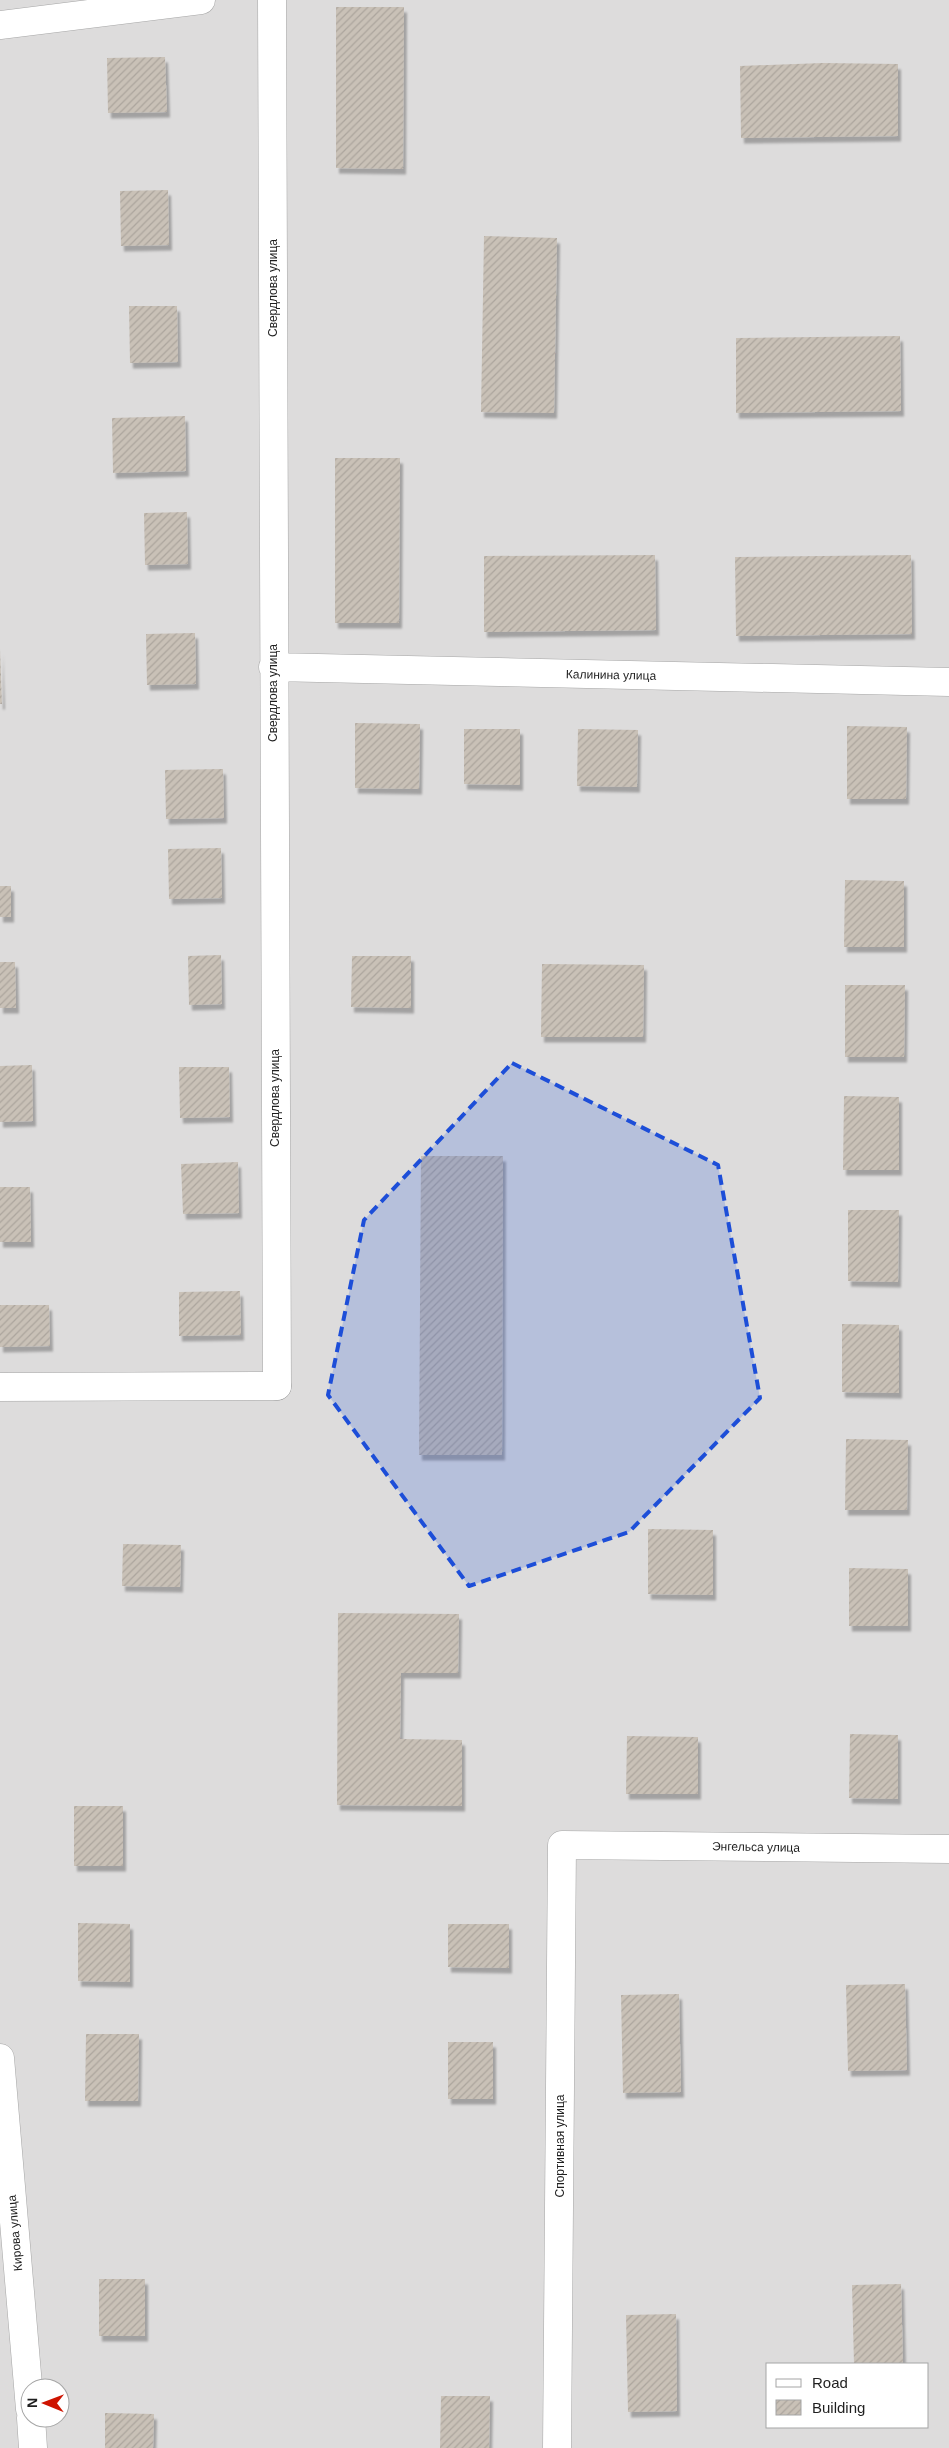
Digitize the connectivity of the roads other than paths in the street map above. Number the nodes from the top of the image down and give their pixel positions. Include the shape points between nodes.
1 (201, 0) edge
2 (272, 0) edge
3 (0, 25) edge
4 (273, 667) junction
5 (949, 682) edge
6 (0, 1387) edge
7 (562, 1845) joint
8 (949, 1849) edge
9 (0, 2058) edge
10 (27, 2378) edge
11 (32, 2428) edge
12 (33, 2448) edge
13 (557, 2448) edge

1 - 3 street
2 - 4 street, Свердлова улица
4 - 5 street, Калинина улица
4 - 6 street, Свердлова улица via 277,1386
7 - 8 street, Энгельса улица
7 - 13 street, Спортивная улица
9 - 10 street, Кирова улица
11 - 12 street

